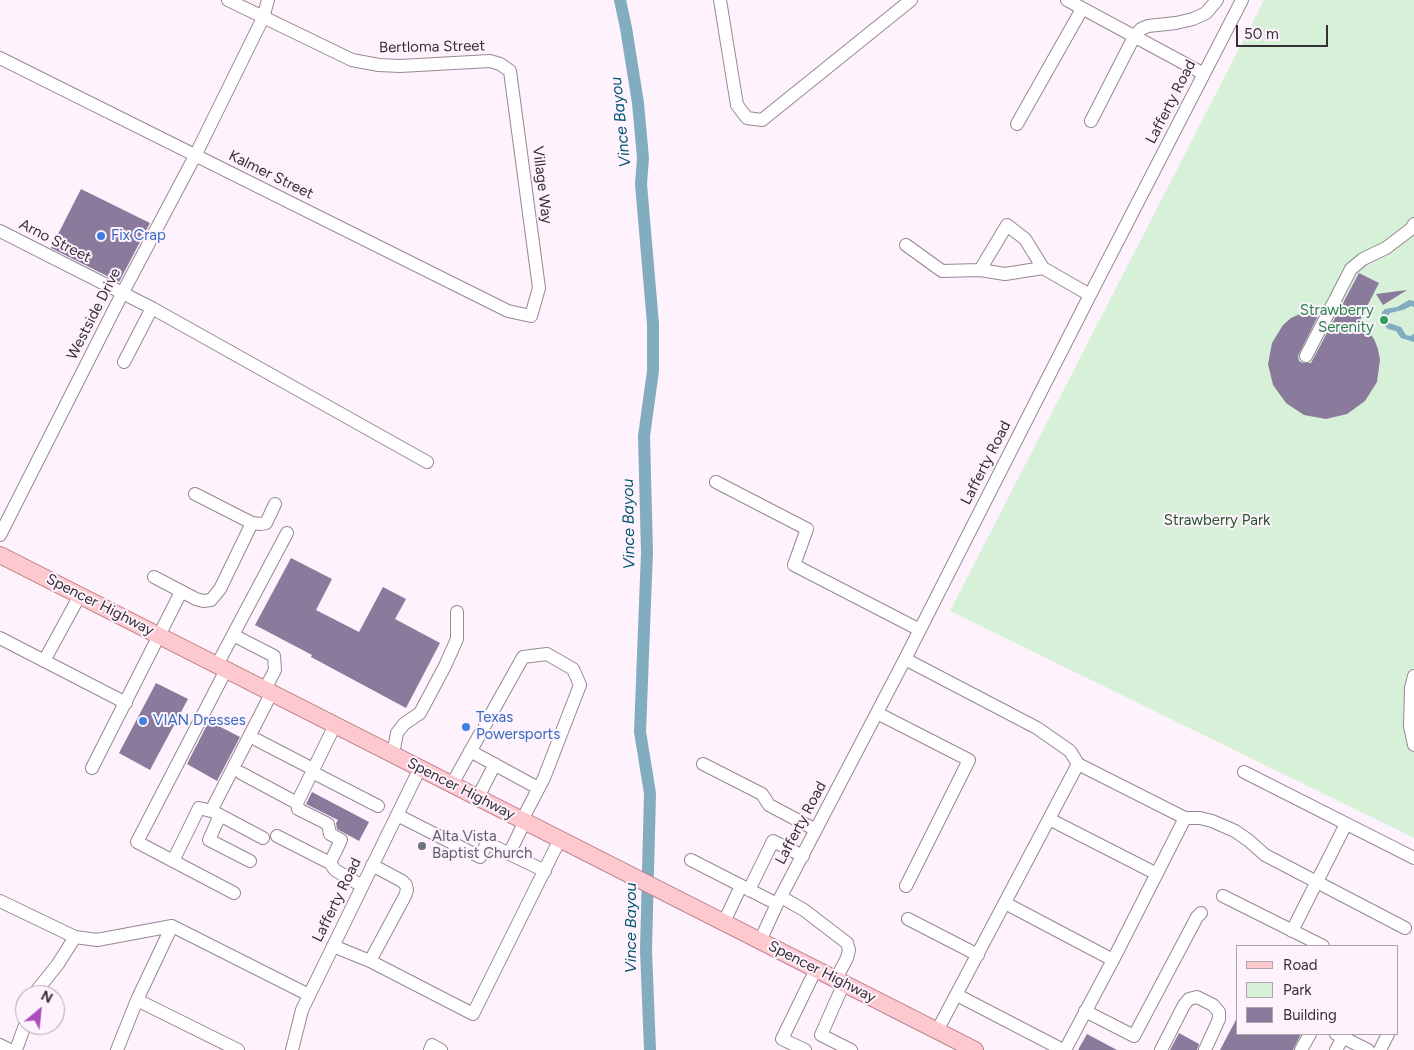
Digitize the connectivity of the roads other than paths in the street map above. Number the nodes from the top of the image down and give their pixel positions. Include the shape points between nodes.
1 (228, 0) edge
2 (268, 0) edge
3 (720, 0) edge
4 (1067, 0) edge
5 (1217, 0) edge
6 (1242, 0) edge
7 (904, 2) edge
8 (1082, 9) junction
9 (263, 18) junction
10 (1134, 37) junction
11 (0, 58) edge
12 (500, 64) joint
13 (1204, 74) junction
14 (1090, 121) dead end
15 (1017, 124) dead end
16 (195, 156) junction
17 (1414, 224) edge
18 (0, 231) edge
19 (906, 245) dead end
20 (1042, 268) junction
21 (980, 270) junction
22 (122, 294) junction
23 (1090, 294) junction
24 (152, 308) junction
25 (530, 316) joint
26 (1306, 356) dead end
27 (124, 362) dead end
28 (427, 462) dead end
29 (716, 482) dead end
30 (195, 494) dead end
31 (275, 504) dead end
32 (252, 523) junction
33 (287, 533) dead end
34 (0, 535) edge
35 (0, 555) edge
36 (154, 577) dead end
37 (181, 592) junction
38 (80, 595) junction
39 (457, 612) dead end
40 (920, 630) junction
41 (158, 635) junction
42 (233, 635) junction
43 (0, 638) edge
44 (906, 659) junction
45 (44, 661) junction
46 (222, 667) junction
47 (1414, 676) edge
48 (268, 691) junction
49 (126, 703) junction
50 (877, 713) junction
51 (335, 725) junction
52 (257, 740) dead end
53 (1414, 745) edge
54 (470, 751) junction
55 (393, 754) junction
56 (495, 764) junction
57 (702, 764) dead end
58 (1078, 764) junction
59 (92, 768) dead end
60 (420, 768) junction
61 (313, 771) junction
62 (1244, 772) dead end
63 (241, 773) dead end
64 (452, 784) junction
65 (538, 788) junction
66 (478, 797) junction
67 (297, 803) junction
68 (378, 806) dead end
69 (216, 813) junction
70 (397, 815) junction
71 (1185, 818) junction
72 (1049, 819) junction
73 (524, 820) junction
74 (1346, 824) junction
75 (816, 830) junction
76 (277, 836) dead end
77 (263, 838) dead end
78 (560, 839) junction
79 (509, 854) junction
80 (802, 856) junction
81 (1414, 858) edge
82 (691, 860) dead end
83 (173, 861) junction
84 (250, 861) dead end
85 (330, 863) junction
86 (372, 865) junction
87 (544, 871) junction
88 (1157, 874) junction
89 (1317, 882) junction
90 (362, 886) junction
91 (906, 886) dead end
92 (745, 888) junction
93 (234, 893) dead end
94 (1223, 896) dead end
95 (0, 901) edge
96 (779, 901) junction
97 (1005, 903) junction
98 (1201, 913) dead end
99 (908, 919) dead end
100 (724, 922) junction
101 (172, 926) junction
102 (1405, 928) dead end
103 (1292, 931) junction
104 (75, 937) junction
105 (760, 941) junction
106 (1321, 945) edge
107 (333, 946) junction
108 (978, 955) junction
109 (1113, 960) junction
110 (370, 961) junction
111 (816, 969) junction
112 (840, 981) junction
113 (41, 985) edge
114 (309, 995) junction
115 (957, 995) junction
116 (137, 1000) junction
117 (1085, 1012) junction
118 (938, 1031) junction
119 (21, 1035) edge
120 (1309, 1035) edge
121 (1339, 1035) edge
122 (1388, 1035) edge
123 (0, 1045) edge
124 (952, 1045) edge
125 (10, 1050) edge
126 (16, 1050) edge
127 (117, 1050) edge
128 (238, 1050) edge
129 (292, 1050) edge
130 (430, 1050) edge
131 (441, 1050) edge
132 (805, 1050) edge
133 (851, 1050) edge
134 (975, 1050) edge
135 (1064, 1050) edge
136 (1161, 1050) edge
137 (1205, 1050) edge
138 (1301, 1050) edge
139 (1336, 1050) edge
140 (1368, 1050) edge
141 (1380, 1050) edge

1 - 9 street, Bertloma Street
2 - 9 street, Westside Drive
3 - 7 street via 737,105 747,118 762,120
4 - 8 street
5 - 10 street via 1206,13 1193,19 1141,28
6 - 13 street, Lafferty Road
8 - 10 street
8 - 15 street
9 - 12 street, Bertloma Street via 352,60 379,65
9 - 16 street, Westside Drive
10 - 13 street
10 - 14 street
11 - 16 street, Kalmer Street
12 - 25 street, Village Way via 510,71 539,288
13 - 23 street, Lafferty Road
16 - 22 street, Westside Drive
16 - 25 street, Kalmer Street via 508,311
17 - 26 street via 1386,248 1351,269
18 - 22 street, Arno Street
19 - 21 street via 942,271
20 - 21 street via 1005,274
20 - 21 street via 1025,239 1007,225
20 - 23 street
22 - 24 street, Arno Street
22 - 34 street, Westside Drive
23 - 40 street, Lafferty Road
24 - 27 street
24 - 28 street, Arno Street
29 - 40 street via 806,530 794,565
30 - 32 street
31 - 32 street via 266,522
32 - 37 street via 220,589 211,600 196,599
33 - 42 street
35 - 38 main road, Spencer Highway
36 - 37 street
37 - 41 street
38 - 41 main road, Spencer Highway
38 - 45 street
39 - 55 street via 457,639 445,666 420,713 397,733
40 - 44 street, Lafferty Road
41 - 46 main road, Spencer Highway
41 - 49 street
42 - 46 street
42 - 48 street via 274,656 275,670
43 - 45 street
44 - 50 street, Lafferty Road
44 - 58 street via 1037,728 1070,751
45 - 49 street
46 - 48 main road, Spencer Highway
46 - 83 street via 137,842
47 - 53 street via 1410,716
48 - 51 main road, Spencer Highway
48 - 69 street
49 - 59 street
50 - 75 street, Lafferty Road
50 - 91 street via 969,760
51 - 55 main road, Spencer Highway
51 - 61 street
52 - 61 street
54 - 56 street
54 - 64 street
54 - 65 street via 523,657 548,654 573,669 580,684
55 - 60 main road, Spencer Highway
56 - 65 street
56 - 66 street
57 - 75 street via 762,794 769,805
58 - 71 street
58 - 72 street
60 - 64 main road, Spencer Highway
60 - 70 street, Lafferty Road
61 - 67 street
61 - 68 street
62 - 74 street
63 - 67 street
64 - 66 main road, Spencer Highway
65 - 73 street
66 - 73 main road, Spencer Highway
67 - 85 street via 298,809 328,824 330,834 341,840
69 - 77 street
69 - 83 street via 199,808
69 - 84 street via 209,840
70 - 79 street via 480,857 487,843
70 - 86 street, Lafferty Road
71 - 88 street
71 - 89 street via 1200,818 1222,825 1248,840 1265,855
72 - 88 street
72 - 97 street
73 - 78 main road, Spencer Highway
73 - 79 street
74 - 81 street
74 - 89 street
75 - 80 street, Lafferty Road
76 - 85 street
78 - 87 street
78 - 100 main road, Spencer Highway
79 - 87 street
80 - 92 street via 773,841
80 - 96 street, Lafferty Road
82 - 92 street
83 - 93 street
85 - 90 street via 335,870
86 - 90 street, Lafferty Road
86 - 110 street via 402,881 407,890
87 - 110 street via 473,1014
88 - 109 street
89 - 102 street
89 - 103 street
90 - 107 street, Lafferty Road
92 - 96 street
92 - 100 street
94 - 103 street
95 - 104 street
96 - 105 street, Lafferty Road
96 - 112 street via 804,910 847,943 847,958
97 - 108 street
97 - 109 street
98 - 117 street via 1134,1036
99 - 108 street
100 - 105 main road, Spencer Highway
101 - 104 street via 97,940
101 - 114 street
101 - 116 street
103 - 106 street
104 - 113 street
105 - 111 main road, Spencer Highway
107 - 110 street
107 - 114 street, Lafferty Road
108 - 115 street
109 - 117 street
111 - 112 main road, Spencer Highway
111 - 132 street via 782,1039
112 - 118 main road, Spencer Highway
112 - 133 street via 821,1035
114 - 129 street, Lafferty Road
115 - 118 street
115 - 135 street
116 - 127 street
116 - 128 street
117 - 135 street
118 - 124 main road, Spencer Highway
119 - 126 street
120 - 138 street
121 - 139 street
121 - 140 street
122 - 141 street
123 - 125 street
124 - 134 main road, Spencer Highway
130 - 131 street via 432,1045
136 - 137 street via 1184,1005 1189,999 1198,997 1219,1012

